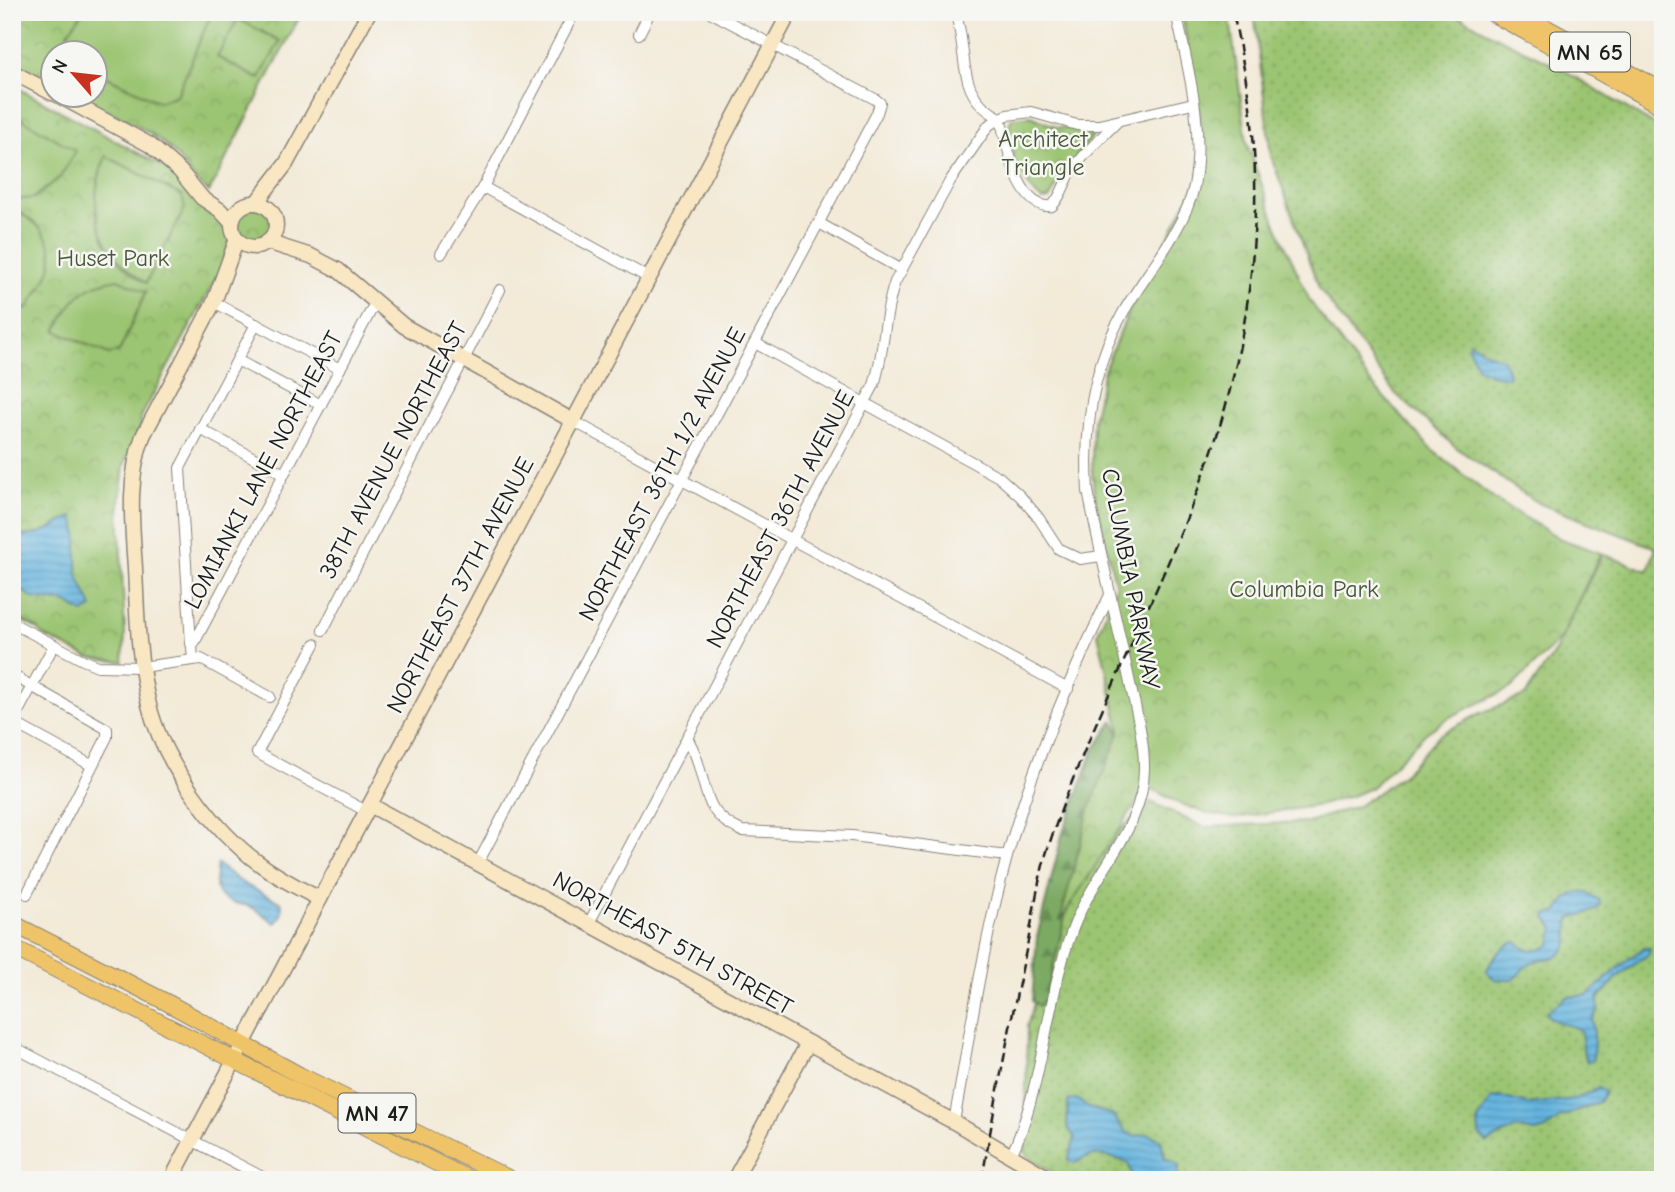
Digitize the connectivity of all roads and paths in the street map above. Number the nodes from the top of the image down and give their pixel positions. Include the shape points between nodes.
1 (369, 12) edge
2 (650, 12) edge
3 (710, 12) edge
4 (790, 12) edge
5 (955, 12) edge
6 (1176, 12) edge
7 (1490, 12) edge
8 (1517, 12) edge
9 (570, 21) dead end
10 (639, 34) dead end
11 (773, 45) junction
12 (12, 72) edge
13 (38, 86) edge
14 (1663, 91) edge
15 (1193, 103) junction
16 (1663, 107) edge
17 (80, 108) edge
18 (1000, 118) junction
19 (1117, 122) junction
20 (286, 164) junction
21 (482, 187) junction
22 (198, 192) junction
23 (250, 204) junction
24 (271, 211) junction
25 (232, 223) junction
26 (818, 223) junction
27 (276, 226) junction
28 (237, 239) junction
29 (259, 244) junction
30 (441, 254) dead end
31 (311, 256) junction
32 (902, 270) junction
33 (649, 278) junction
34 (500, 290) dead end
35 (216, 297) junction
36 (376, 302) junction
37 (256, 324) junction
38 (755, 343) junction
39 (237, 360) junction
40 (463, 361) junction
41 (340, 369) junction
42 (865, 403) junction
43 (321, 405) junction
44 (573, 421) junction
45 (200, 429) junction
46 (284, 474) junction
47 (683, 480) junction
48 (793, 540) junction
49 (1101, 556) junction
50 (1110, 595) junction
51 (12, 623) edge
52 (323, 629) dead end
53 (315, 644) dead end
54 (54, 645) junction
55 (192, 647) junction
56 (193, 659) junction
57 (141, 667) junction
58 (12, 675) edge
59 (33, 685) junction
60 (1068, 689) junction
61 (270, 697) dead end
62 (12, 723) edge
63 (687, 737) junction
64 (91, 765) junction
65 (368, 808) junction
66 (1007, 856) junction
67 (478, 863) junction
68 (27, 894) dead end
69 (320, 900) junction
70 (12, 923) edge
71 (589, 923) junction
72 (12, 947) edge
73 (808, 1043) junction
74 (243, 1044) junction
75 (12, 1046) edge
76 (234, 1060) junction
77 (954, 1122) junction
78 (193, 1139) junction
79 (1011, 1156) junction
80 (171, 1180) edge
81 (268, 1180) edge
82 (470, 1180) edge
83 (512, 1180) edge
84 (734, 1180) edge
85 (1052, 1180) edge

1 - 20 street
2 - 10 street
3 - 11 street
4 - 11 street, NORTHEAST 37TH AVENUE
5 - 18 street via 972,94 986,111
6 - 15 street, COLUMBIA PARKWAY
7 - 16 main road, MN 65
8 - 14 main road, MN 65
9 - 21 street
11 - 26 street, NORTHEAST 36TH 1/2 AVENUE via 880,103
11 - 33 street, NORTHEAST 37TH AVENUE
12 - 13 street
15 - 19 street
15 - 49 street, COLUMBIA PARKWAY via 1198,131 1193,189 1174,231 1114,329 1094,390 1086,457
17 - 22 street via 150,145
18 - 19 street via 1031,112 1077,125
18 - 19 street via 1019,180 1044,207 1058,200 1070,174
18 - 32 street, NORTHEAST 36TH AVENUE via 985,127 950,181
20 - 23 street
20 - 24 street
21 - 30 street
21 - 33 street
22 - 23 street via 229,204
22 - 25 street
23 - 24 street
23 - 25 street via 237,210
24 - 27 street
25 - 28 street
26 - 32 street
26 - 38 street, NORTHEAST 36TH 1/2 AVENUE
27 - 29 street via 272,237
27 - 31 street
28 - 29 street
28 - 35 street
29 - 31 street
29 - 35 street via 240,259
31 - 36 street via 338,270
32 - 42 street, NORTHEAST 36TH AVENUE via 890,297 880,367
33 - 44 street, NORTHEAST 37TH AVENUE
34 - 40 street, 38TH AVENUE NORTHEAST
35 - 37 street
35 - 57 street via 135,458 132,504
36 - 40 street via 404,326
36 - 41 street, LOMIANKI LANE NORTHEAST
37 - 39 street
37 - 41 street
38 - 42 street
38 - 47 street, NORTHEAST 36TH 1/2 AVENUE
39 - 43 street
39 - 45 street
40 - 44 street
40 - 52 street, 38TH AVENUE NORTHEAST
41 - 43 street, LOMIANKI LANE NORTHEAST
42 - 48 street, NORTHEAST 36TH AVENUE
42 - 49 street via 999,477 1068,555 1080,559
43 - 46 street, LOMIANKI LANE NORTHEAST
44 - 47 street
44 - 65 street, NORTHEAST 37TH AVENUE
45 - 46 street
45 - 55 street via 180,468
46 - 55 street, LOMIANKI LANE NORTHEAST
47 - 48 street
47 - 67 street, NORTHEAST 36TH 1/2 AVENUE
48 - 60 street
48 - 63 street, NORTHEAST 36TH AVENUE
49 - 50 street, COLUMBIA PARKWAY
50 - 60 street
50 - 79 street, COLUMBIA PARKWAY via 1139,718 1143,785 1125,834 1069,939
51 - 54 street
53 - 65 street via 257,753
54 - 57 street via 98,666
54 - 59 street
55 - 56 street, LOMIANKI LANE NORTHEAST
56 - 57 street
56 - 61 street via 201,659
57 - 69 street via 158,734 195,796 260,864
58 - 59 street
59 - 62 street
59 - 64 street via 107,729
60 - 66 street
62 - 64 street
63 - 66 street via 707,800 727,824 742,831 852,836
63 - 71 street, NORTHEAST 36TH AVENUE
64 - 68 street
65 - 67 street, NORTHEAST 5TH STREET
65 - 69 street, NORTHEAST 37TH AVENUE
66 - 77 street
67 - 71 street, NORTHEAST 5TH STREET
69 - 74 street, NORTHEAST 37TH AVENUE
70 - 74 main road, MN 47
71 - 73 street, NORTHEAST 5TH STREET
72 - 76 main road, MN 47
73 - 77 street, NORTHEAST 5TH STREET
73 - 84 street
74 - 76 street, NORTHEAST 37TH AVENUE
74 - 83 main road, MN 47
75 - 78 street
76 - 78 street, NORTHEAST 37TH AVENUE
76 - 82 main road, MN 47
77 - 79 street, NORTHEAST 5TH STREET
78 - 80 street, NORTHEAST 37TH AVENUE
78 - 81 street
79 - 85 street, NORTHEAST 5TH STREET

